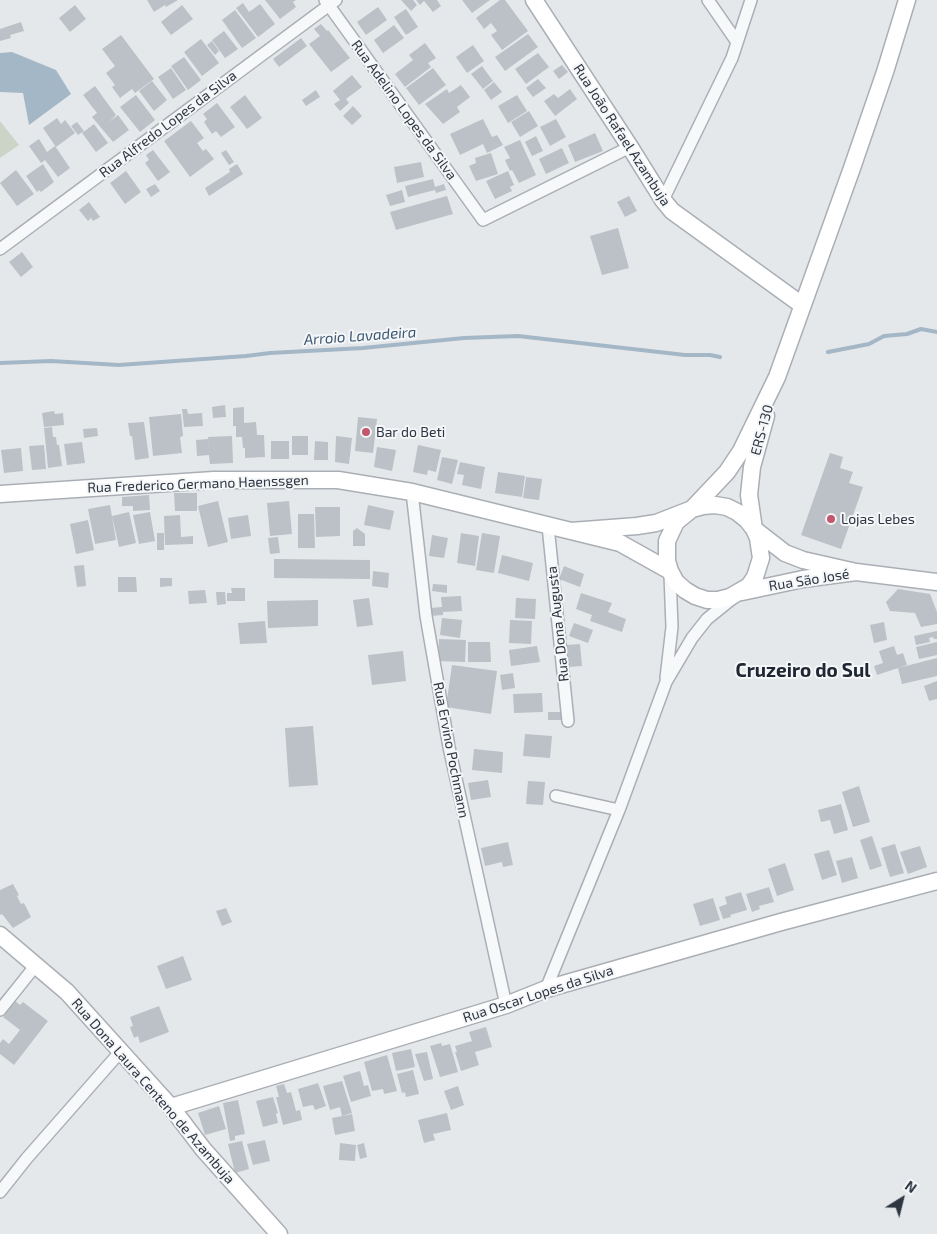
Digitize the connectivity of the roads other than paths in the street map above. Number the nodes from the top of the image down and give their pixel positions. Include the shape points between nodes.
1 (534, 0) edge
2 (708, 0) edge
3 (751, 0) edge
4 (907, 0) edge
5 (330, 2) edge
6 (737, 42) junction
7 (630, 147) junction
8 (663, 200) junction
9 (0, 249) edge
10 (802, 304) junction
11 (777, 377) junction
12 (412, 492) junction
13 (0, 494) edge
14 (692, 509) junction
15 (548, 526) junction
16 (754, 529) junction
17 (571, 531) junction
18 (670, 571) junction
19 (856, 572) junction
20 (937, 582) edge
21 (741, 592) junction
22 (666, 682) junction
23 (568, 721) dead end
24 (556, 796) dead end
25 (619, 810) junction
26 (937, 881) edge
27 (0, 935) edge
28 (36, 965) junction
29 (546, 988) junction
30 (506, 1005) junction
31 (0, 1010) edge
32 (121, 1050) junction
33 (171, 1108) junction
34 (0, 1192) edge
35 (279, 1234) edge

1 - 7 main road, Rua João Rafael Azambuja
2 - 6 street
3 - 6 street
4 - 10 main road via 861,142
5 - 7 street, Rua Adelino Lopes da Silva via 483,220
5 - 9 street, Rua Alfredo Lopes da Silva
6 - 8 street
7 - 8 main road, Rua João Rafael Azambuja
8 - 10 main road, Rua João Rafael Azambuja via 672,211
10 - 11 main road
11 - 14 main road, ERS-130 via 742,451 718,484
11 - 16 main road, ERS-130 via 752,467 749,495
12 - 13 main road, Rua Frederico Germano Haenssgen via 338,480 298,479 214,480
12 - 15 main road, Rua Frederico Germano Haenssgen
12 - 30 street, Rua Ervino Pochmann via 426,616 449,747
14 - 16 main road via 715,505 727,507 738,512
14 - 17 main road via 656,523
14 - 18 main road via 676,522 667,541
15 - 17 main road, Rua Frederico Germano Haenssgen
15 - 23 street, Rua Dona Augusta
16 - 19 main road via 802,560
16 - 21 main road via 761,548 759,568 749,586
17 - 18 main road, Rua Frederico Germano Haenssgen via 620,543
18 - 21 main road via 685,590 706,600 718,600
18 - 22 street via 672,627
19 - 20 main road, Rua São José
19 - 21 main road, Rua São José
21 - 22 street via 707,619
22 - 25 street
24 - 25 street
25 - 29 street
26 - 29 main road, Rua Oscar Lopes da Silva
27 - 28 main road, Rua Dona Laura Centeno de Azambuja
28 - 31 street
28 - 32 main road, Rua Dona Laura Centeno de Azambuja via 67,992
29 - 30 main road, Rua Oscar Lopes da Silva
30 - 33 main road, Rua Oscar Lopes da Silva
32 - 33 main road, Rua Dona Laura Centeno de Azambuja
32 - 34 street
33 - 35 main road, Rua Dona Laura Centeno de Azambuja

